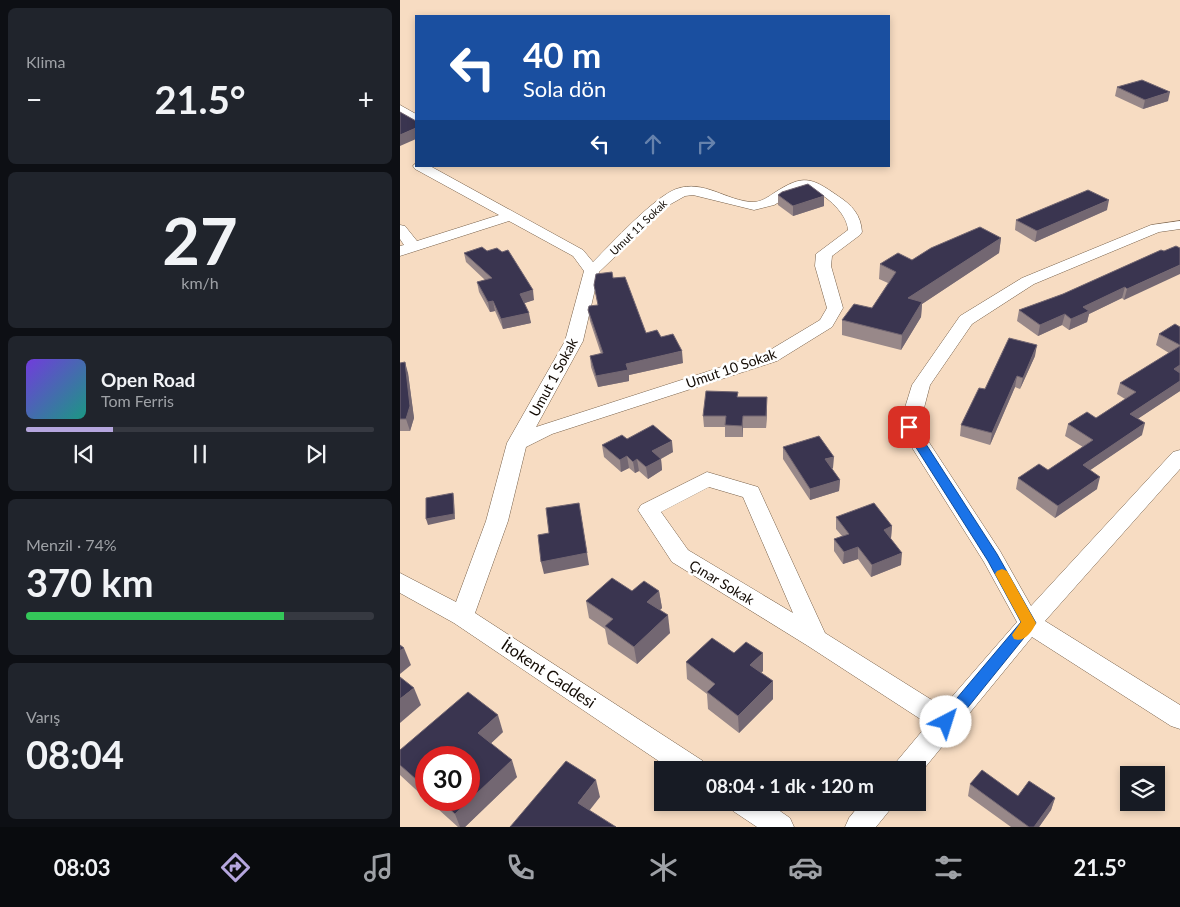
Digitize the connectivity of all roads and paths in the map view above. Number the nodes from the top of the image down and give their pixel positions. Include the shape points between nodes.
1 (400, 109) edge
2 (415, 118) edge
3 (422, 167) edge
4 (805, 184) joint
5 (511, 216) junction
6 (1180, 225) edge
7 (400, 229) edge
8 (407, 249) edge
9 (592, 271) junction
10 (517, 443) junction
11 (1180, 457) edge
12 (400, 582) edge
13 (462, 616) junction
14 (1029, 623) junction
15 (816, 639) junction
16 (1180, 718) edge
17 (946, 722) junction
18 (680, 761) edge
19 (914, 761) edge
20 (756, 811) edge
21 (872, 811) edge
22 (780, 827) edge
23 (859, 827) edge

1 - 2 street
3 - 5 street
4 - 9 street, Umut 11 Sokak via 761,206 751,206 707,192 691,191 669,197
4 - 10 street, Umut 10 Sokak via 845,207 854,217 855,232 824,254 823,266 835,308 826,322 771,357 564,424
5 - 8 street
5 - 9 street via 578,253
6 - 14 street via 1156,228 1028,280 966,320 921,385 909,427 992,557
7 - 8 street
9 - 10 street, Umut 1 Sokak via 574,341
10 - 13 street, Umut 1 Sokak via 498,521
11 - 14 street
12 - 13 street, İtokent Caddesi
13 - 18 street, İtokent Caddesi
14 - 16 street
14 - 17 street
15 - 15 street, Çınar Sokak via 751,492 707,479 648,510 680,556
15 - 17 street, Çınar Sokak
17 - 19 street
20 - 22 street
21 - 23 street

